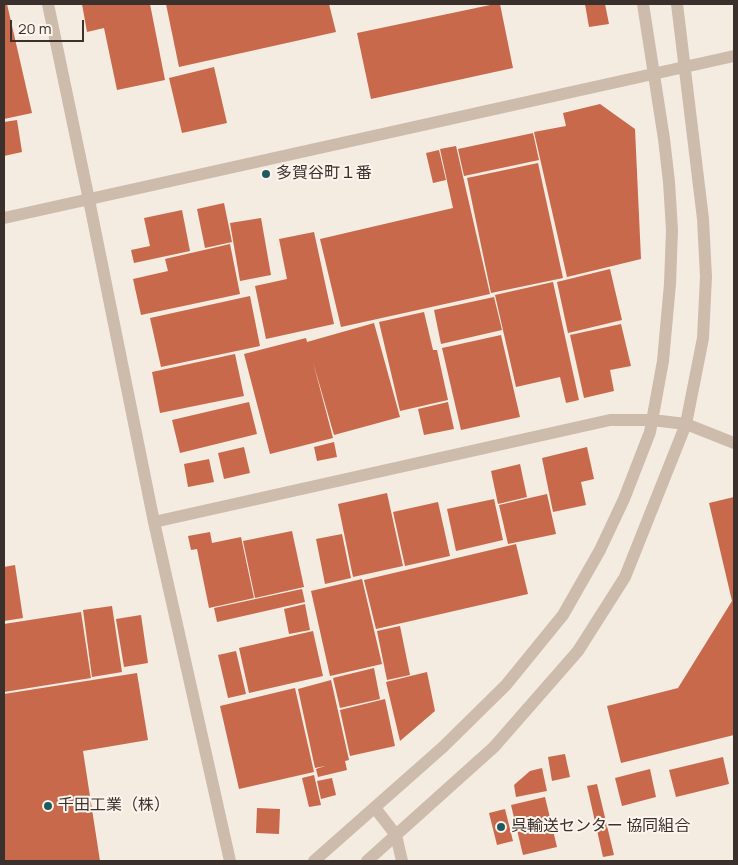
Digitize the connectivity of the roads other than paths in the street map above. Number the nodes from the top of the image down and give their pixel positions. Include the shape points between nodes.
1 (48, 4) edge
2 (643, 4) edge
3 (677, 4) edge
4 (734, 56) edge
5 (685, 66) junction
6 (653, 74) junction
7 (90, 200) junction
8 (4, 218) edge
9 (652, 420) junction
10 (686, 424) junction
11 (734, 443) edge
12 (154, 522) junction
13 (375, 808) junction
14 (396, 835) junction
15 (230, 861) edge
16 (314, 861) edge
17 (367, 861) edge
18 (402, 861) edge

1 - 7 street
2 - 6 street
3 - 5 street
4 - 5 street
5 - 6 street
5 - 10 street via 702,210 706,277 703,338
6 - 7 street
6 - 9 street via 668,173 672,230 664,362
7 - 8 street
7 - 12 street
9 - 10 street
9 - 12 street via 610,420
9 - 13 street via 624,499 564,615 506,685
10 - 11 street
10 - 14 street via 625,577 578,651 494,747
12 - 15 street
13 - 14 street
13 - 16 street
14 - 17 street
14 - 18 street

